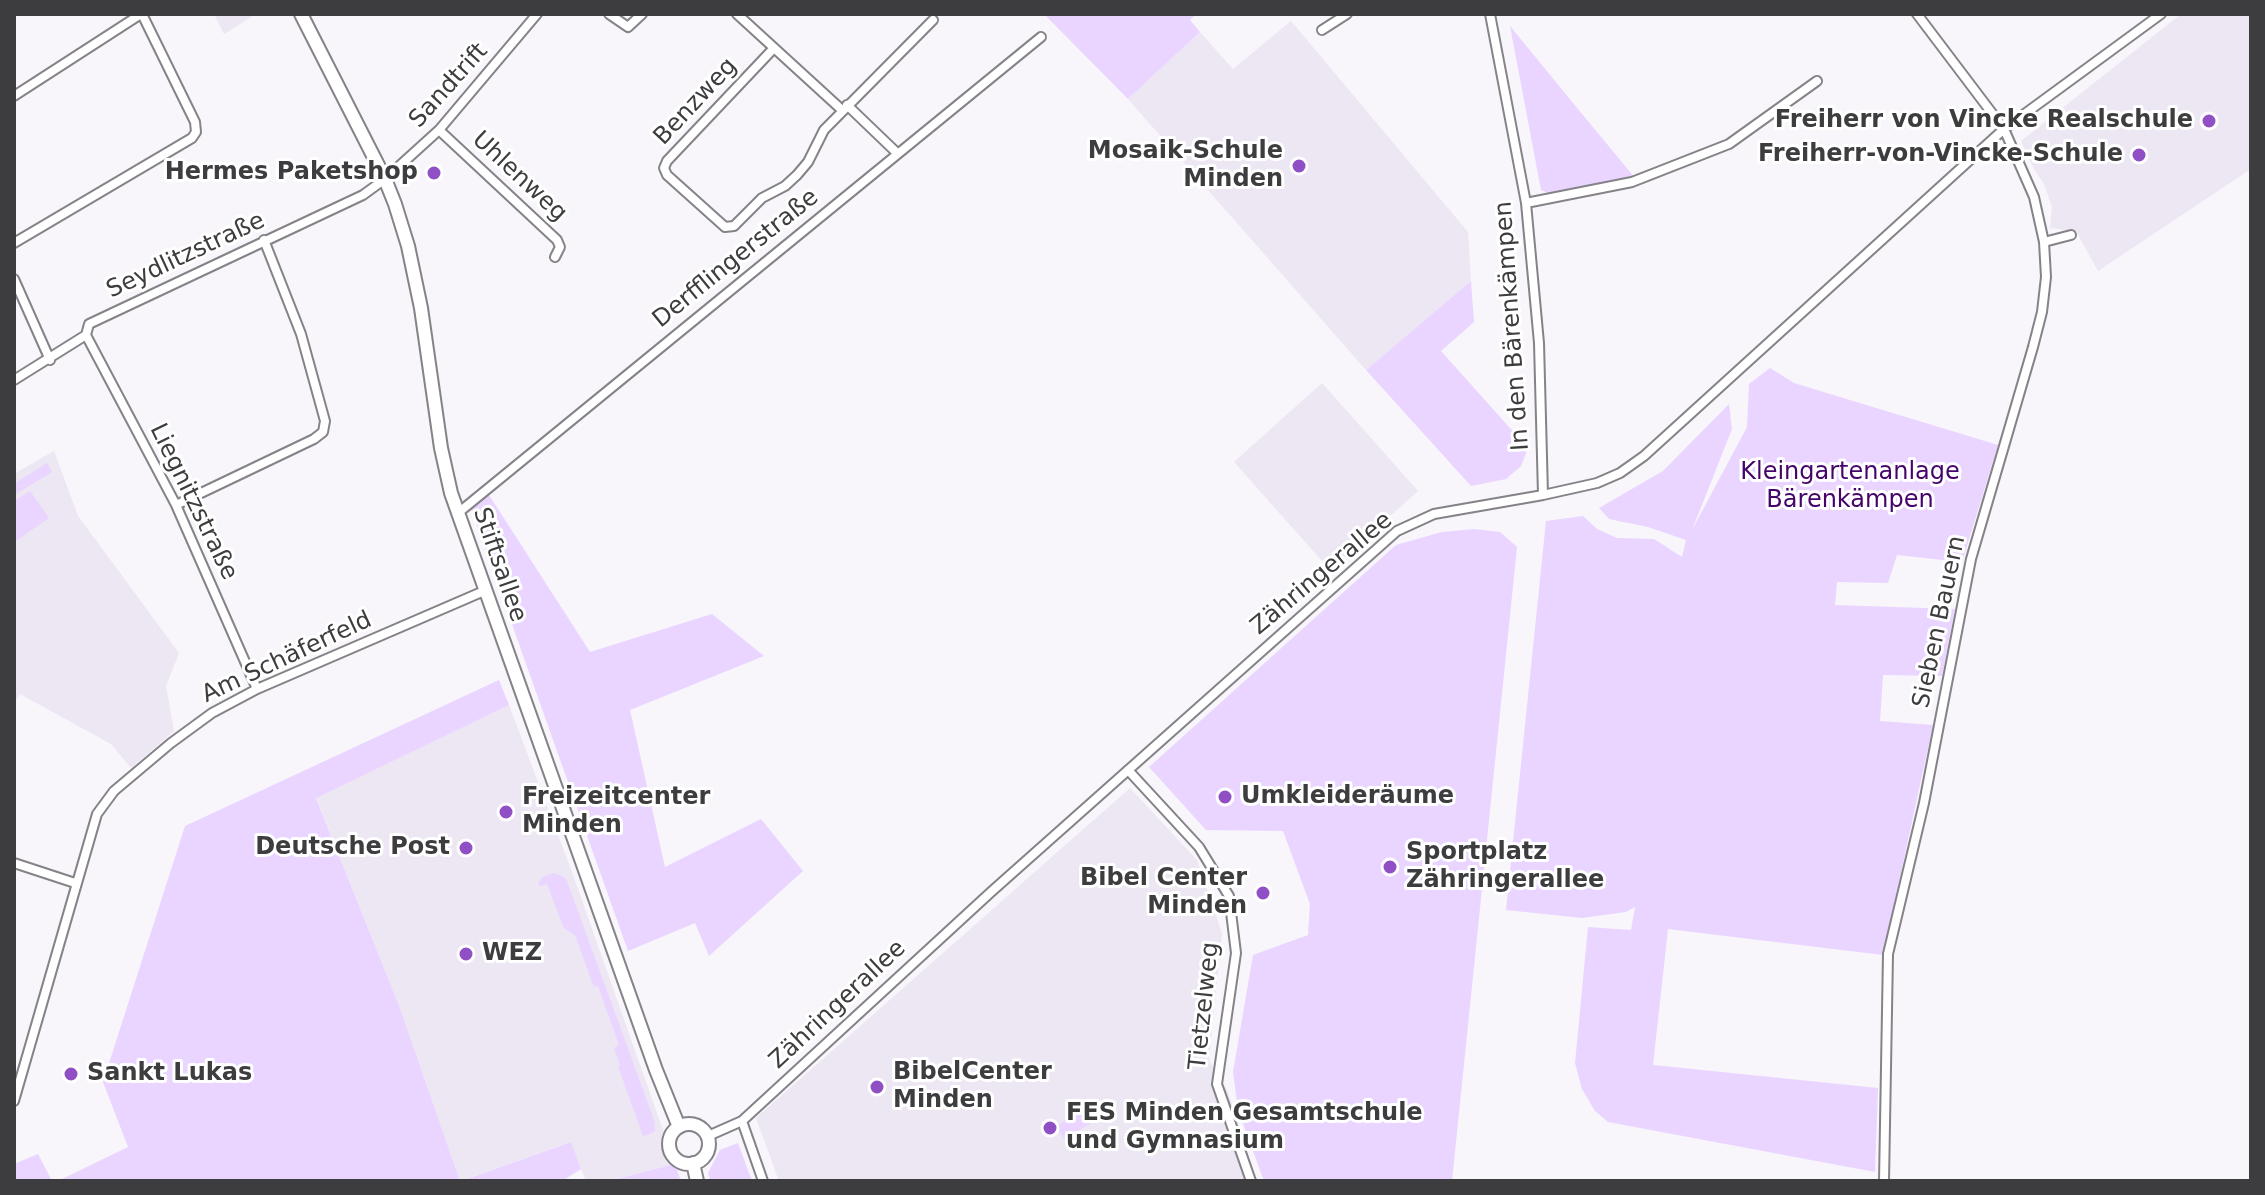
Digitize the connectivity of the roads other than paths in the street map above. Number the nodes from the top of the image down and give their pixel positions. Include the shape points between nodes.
1 (141, 14) edge
2 (301, 14) edge
3 (537, 14) edge
4 (609, 14) edge
5 (642, 14) edge
6 (737, 14) edge
7 (1347, 14) edge
8 (1490, 14) edge
9 (1917, 14) edge
10 (2161, 14) edge
11 (933, 20) dead end
12 (1322, 30) dead end
13 (1041, 37) dead end
14 (774, 48) junction
15 (1817, 81) dead end
16 (14, 96) edge
17 (844, 108) junction
18 (2004, 129) junction
19 (439, 130) junction
20 (897, 153) junction
21 (385, 179) junction
22 (1526, 203) junction
23 (2071, 235) dead end
24 (264, 240) junction
25 (2044, 242) junction
26 (14, 243) edge
27 (555, 257) dead end
28 (14, 279) edge
29 (86, 335) junction
30 (50, 360) junction
31 (14, 380) edge
32 (1543, 495) junction
33 (176, 505) junction
34 (458, 513) junction
35 (484, 591) junction
36 (257, 689) junction
37 (1128, 770) junction
38 (14, 863) edge
39 (75, 883) junction
40 (14, 1101) edge
41 (742, 1121) junction
42 (679, 1127) junction
43 (708, 1136) junction
44 (693, 1163) junction
45 (697, 1181) edge
46 (763, 1181) edge
47 (1251, 1181) edge
48 (1884, 1181) edge

1 - 16 street
1 - 26 street via 195,122 192,138
2 - 21 main road, Stiftsallee
3 - 19 street, Sandtrift
4 - 5 street via 628,27
6 - 14 street
7 - 12 street
8 - 22 street, In den Bärenkämpen
9 - 18 street, Sieben Bauern
10 - 18 street, Zähringerallee
11 - 17 street, Benzweg
13 - 20 street, Derfflingerstraße
14 - 17 street
14 - 17 street, Benzweg via 664,168 725,227 734,226 762,198 797,175
15 - 22 street via 1729,144 1632,182
17 - 20 street
18 - 25 street, Sieben Bauern via 2034,197
18 - 32 street, Zähringerallee via 1644,456 1597,483
19 - 21 street, Sandtrift
19 - 27 street, Uhlenweg via 557,240
20 - 34 street, Derfflingerstraße
21 - 24 street, Seydlitzstraße via 363,195
21 - 34 main road, Stiftsallee via 408,246 441,448
22 - 32 street, In den Bärenkämpen via 1539,343
23 - 25 street
24 - 29 street, Seydlitzstraße via 89,324
24 - 33 street via 301,334 325,421 323,432
25 - 48 street, Sieben Bauern via 2042,312 1971,559 1924,803 1888,954
28 - 30 street
29 - 30 street, Seydlitzstraße
29 - 33 street, Liegnitzstraße
30 - 31 street, Seydlitzstraße
32 - 37 street, Zähringerallee via 1434,514 1397,531
33 - 36 street, Liegnitzstraße
34 - 35 main road, Stiftsallee
35 - 36 street, Am Schäferfeld
35 - 42 main road, Stiftsallee
36 - 39 street, Am Schäferfeld via 194,725 114,791 97,814
37 - 41 street, Zähringerallee
37 - 47 street, Tietzelweg via 1199,847 1229,896 1236,953 1217,1084
38 - 39 street
39 - 40 street, Am Schäferfeld
41 - 43 street, Zähringerallee
41 - 46 street
42 - 43 main road via 696,1125
42 - 44 main road via 670,1149 677,1159
43 - 44 main road via 707,1153
44 - 45 main road

